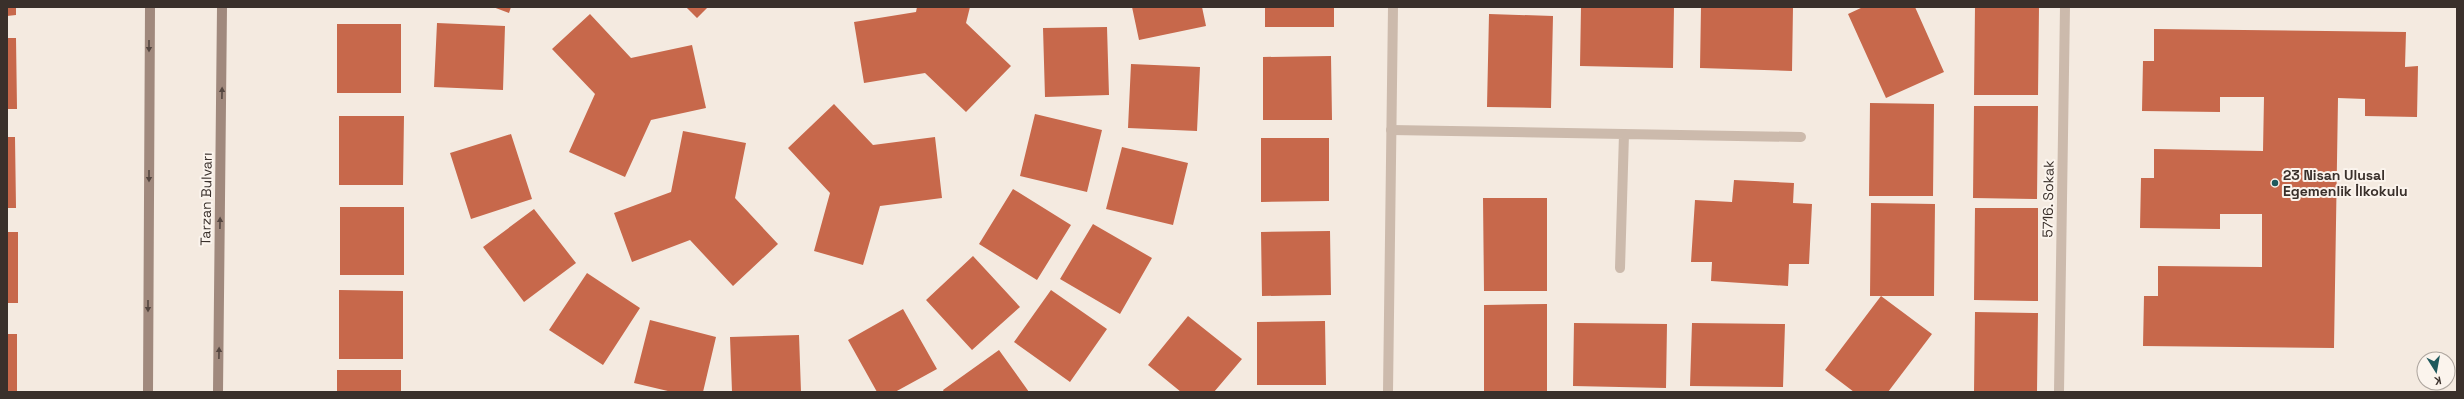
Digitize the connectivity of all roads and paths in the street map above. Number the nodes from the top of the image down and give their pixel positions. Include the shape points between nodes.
1 (150, 7) edge
2 (222, 7) edge
3 (1393, 7) edge
4 (2065, 7) edge
5 (1391, 130) junction
6 (1624, 134) junction
7 (1801, 137) dead end
8 (1620, 268) dead end
9 (148, 392) edge
10 (218, 392) edge
11 (1388, 392) edge
12 (2059, 392) edge

1 -> 9 main road
10 -> 2 main road, Tarzan Bulvarı
3 - 5 street
4 - 12 street, 5716. Sokak
5 - 6 street
5 - 11 street
6 - 7 street
6 - 8 street

